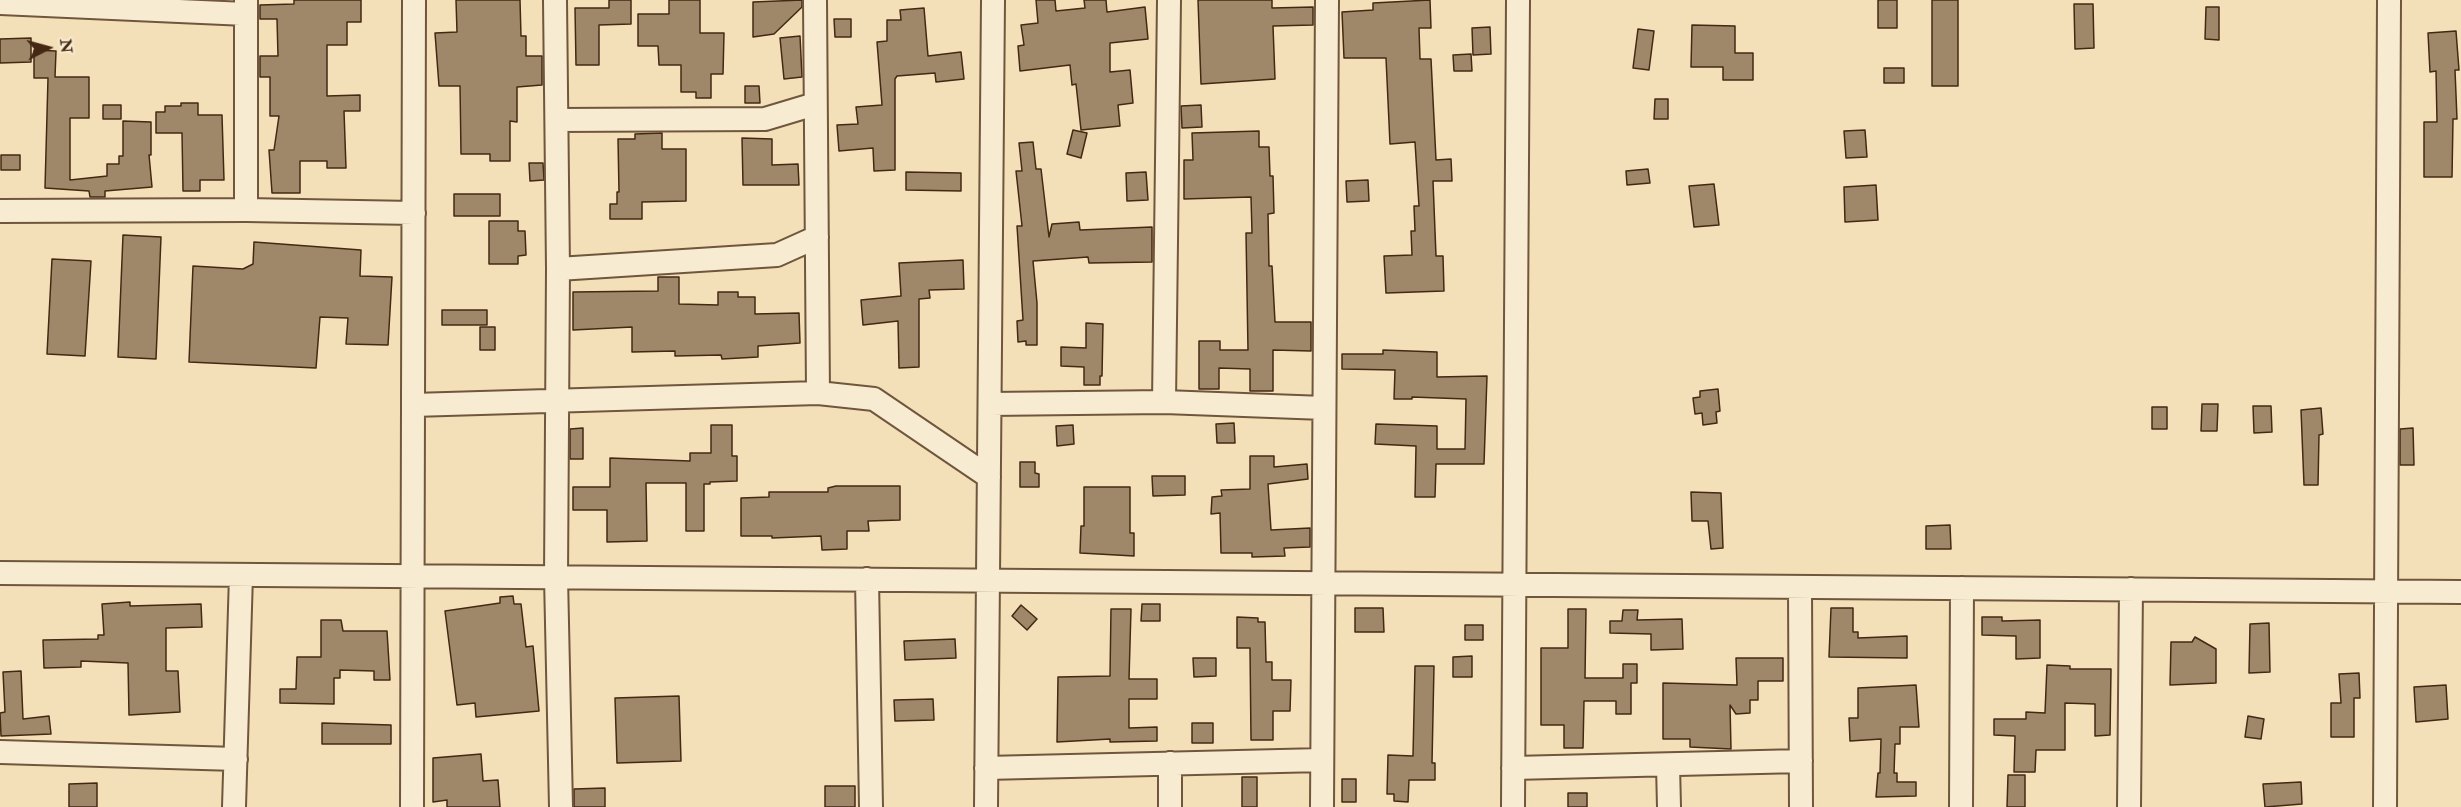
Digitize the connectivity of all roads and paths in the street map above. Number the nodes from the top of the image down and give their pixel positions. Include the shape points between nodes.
1 (414, 0) edge
2 (555, 0) edge
3 (815, 0) edge
4 (993, 0) edge
5 (1169, 0) edge
6 (1327, 0) edge
7 (1518, 0) edge
8 (2389, 0) edge
9 (0, 3) edge
10 (246, 7) edge
11 (815, 104) junction
12 (557, 120) junction
13 (246, 210) junction
14 (0, 211) edge
15 (414, 213) junction
16 (817, 237) junction
17 (558, 268) junction
18 (818, 393) junction
19 (555, 401) junction
20 (1164, 402) junction
21 (990, 404) junction
22 (413, 405) junction
23 (1324, 408) junction
24 (989, 477) junction
25 (0, 573) edge
26 (241, 575) junction
27 (414, 576) junction
28 (556, 577) junction
29 (867, 579) junction
30 (988, 580) junction
31 (1323, 583) junction
32 (1514, 585) junction
33 (1800, 587) junction
34 (1962, 588) junction
35 (2131, 589) junction
36 (2384, 591) junction
37 (2461, 592) edge
38 (0, 752) edge
39 (236, 759) junction
40 (1322, 760) junction
41 (1801, 760) junction
42 (1170, 764) junction
43 (1668, 765) junction
44 (986, 768) junction
45 (1513, 768) junction
46 (234, 807) edge
47 (412, 807) edge
48 (561, 807) edge
49 (871, 807) edge
50 (986, 807) edge
51 (1170, 807) edge
52 (1322, 807) edge
53 (1513, 807) edge
54 (1669, 807) edge
55 (1801, 807) edge
56 (1961, 807) edge
57 (2129, 807) edge
58 (2385, 807) edge

1 - 15 street
2 - 12 street
3 - 11 street
4 - 21 street
5 - 20 street
6 - 23 street
7 - 32 street
8 - 36 street
9 - 10 street
10 - 13 street
11 - 12 street via 765,118
11 - 16 street
12 - 17 street
13 - 14 street
13 - 15 street
15 - 22 street
16 - 17 street via 777,255
16 - 18 street
17 - 19 street
18 - 19 street
18 - 24 street via 874,399
19 - 22 street
19 - 28 street
20 - 21 street
20 - 23 street
21 - 24 street
22 - 27 street
23 - 31 street
24 - 30 street
25 - 26 street
26 - 27 street
26 - 39 street
27 - 28 street
27 - 47 street
28 - 29 street
28 - 48 street
29 - 30 street
29 - 49 street
30 - 31 street
30 - 44 street
31 - 32 street
31 - 40 street
32 - 33 street
32 - 45 street
33 - 34 street
33 - 41 street
34 - 35 street
34 - 56 street
35 - 36 street
35 - 57 street
36 - 37 street
36 - 58 street
38 - 39 street
39 - 46 street
40 - 42 street
40 - 52 street
41 - 43 street
41 - 55 street
42 - 44 street
42 - 51 street
43 - 45 street
43 - 54 street
44 - 50 street
45 - 53 street

